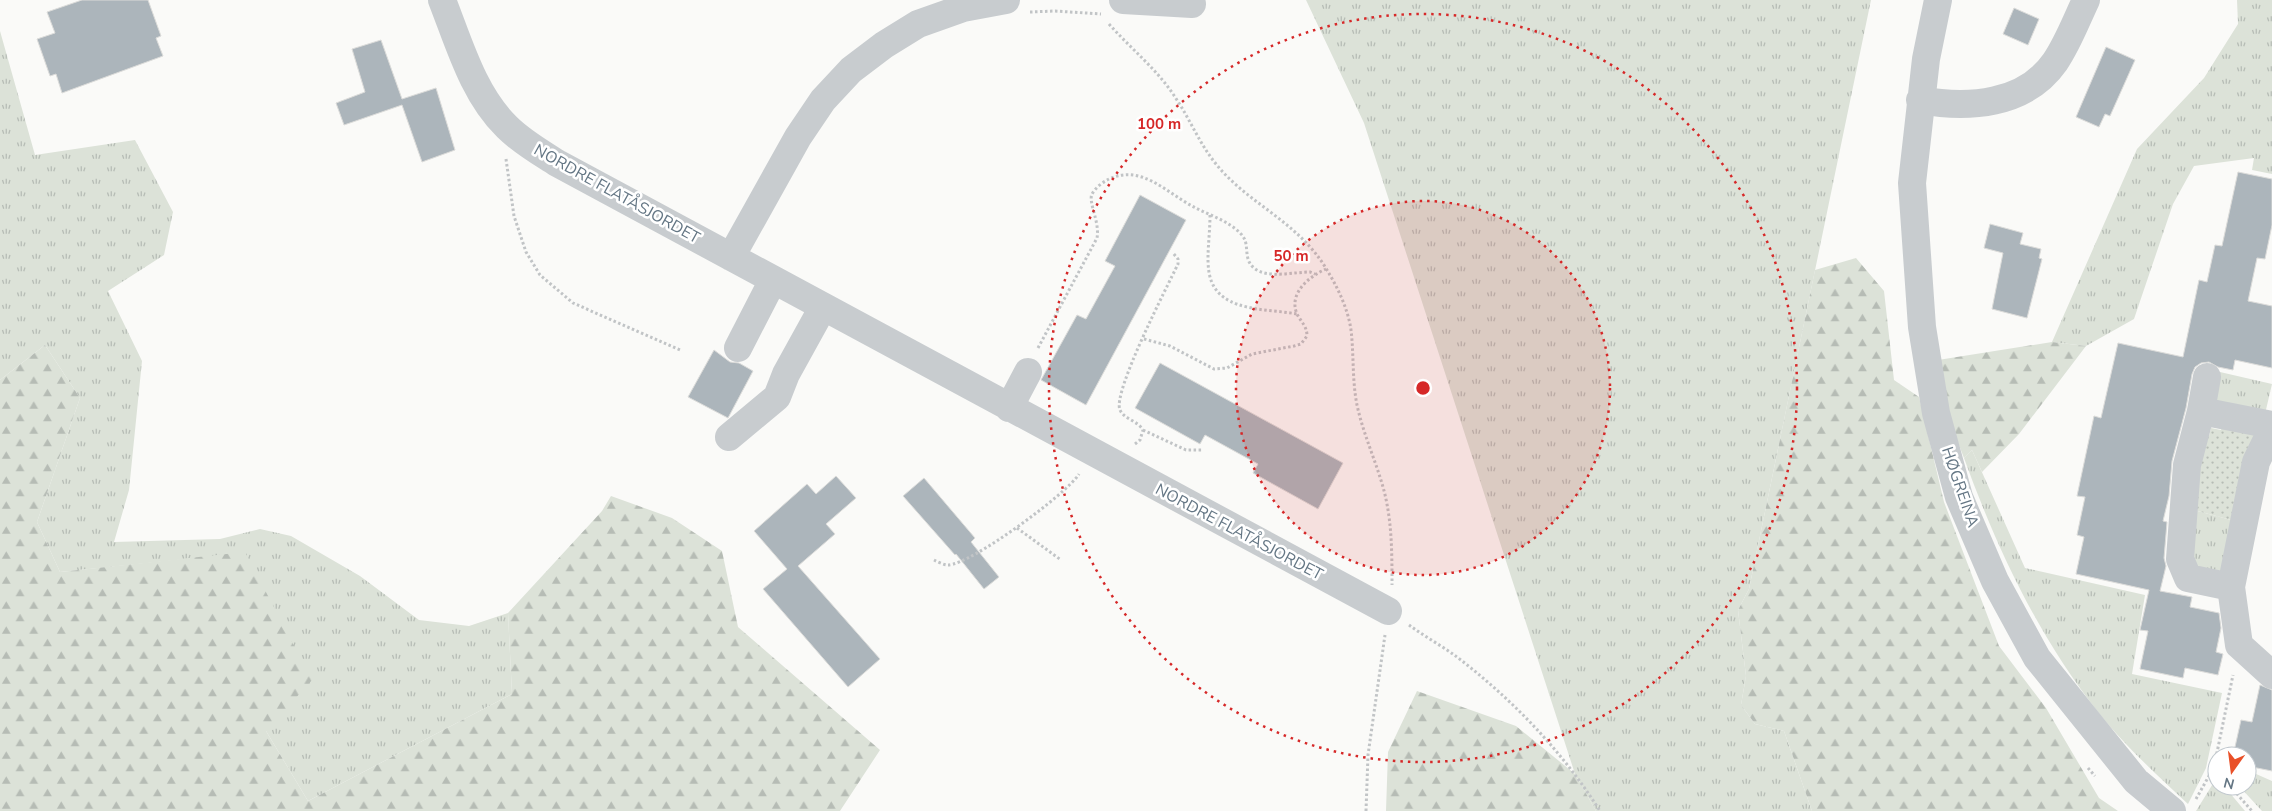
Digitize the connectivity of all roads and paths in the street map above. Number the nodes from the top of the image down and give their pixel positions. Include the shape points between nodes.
1 (442, 0) edge
2 (1938, 0) edge
3 (2086, 0) edge
4 (1192, 4) dead end
5 (1017, 6) edge
6 (1107, 7) edge
7 (1920, 100) junction
8 (506, 126) junction
9 (1210, 215) junction
10 (1173, 253) dead end
11 (731, 257) junction
12 (1326, 269) junction
13 (1315, 274) junction
14 (773, 280) junction
15 (823, 307) junction
16 (1297, 314) junction
17 (1144, 339) junction
18 (738, 348) dead end
19 (680, 350) dead end
20 (1032, 361) joint
21 (2207, 377) dead end
22 (1009, 408) junction
23 (2201, 411) junction
24 (2272, 425) edge
25 (2272, 429) edge
26 (1143, 430) junction
27 (729, 437) dead end
28 (1203, 450) dead end
29 (1091, 452) junction
30 (2264, 464) edge
31 (1124, 470) junction
32 (1017, 528) junction
33 (934, 560) dead end
34 (1061, 560) dead end
35 (2231, 587) junction
36 (1388, 611) junction
37 (1433, 642) dead end
38 (2239, 645) junction
39 (2272, 675) edge
40 (2218, 746) edge
41 (2207, 776) edge
42 (2239, 796) edge
43 (2182, 807) edge
44 (1366, 811) edge
45 (1600, 811) edge
46 (2252, 811) edge

1 - 8 street, NORDRE FLATÅSJORDET via 485,100
2 - 7 street, HØGREINA
3 - 7 street via 2064,48 2041,78 2028,88 2011,96 1973,104 1946,105
4 - 6 street
5 - 6 path via 1055,11
5 - 11 street via 963,8 918,24 851,70 823,100 798,137
6 - 12 path via 1122,38 1151,66 1175,97 1216,165 1244,192 1296,231
7 - 43 street, HØGREINA via 1912,183 1922,327 1936,413 1959,497 1995,581 2037,658 2136,782
8 - 11 street, NORDRE FLATÅSJORDET via 557,163
8 - 19 path via 506,164 514,216 526,252 540,275 573,303
9 - 13 path via 1242,234 1249,262 1254,268 1268,274
9 - 16 path via 1209,272 1216,292 1248,307
9 - 20 path via 1146,178 1125,174 1105,181 1090,199 1098,221 1097,238
10 - 17 path via 1178,264
11 - 14 street, NORDRE FLATÅSJORDET
12 - 13 path
12 - 36 path via 1341,297 1350,329 1354,389 1361,424 1383,488 1390,520 1392,586
13 - 16 path via 1298,290
14 - 15 street, NORDRE FLATÅSJORDET
14 - 18 street
15 - 22 street, NORDRE FLATÅSJORDET
15 - 27 street via 786,374 777,398
16 - 17 path via 1307,331 1301,344 1252,354 1227,368 1208,367 1170,346
17 - 26 path via 1129,369 1119,404 1122,413
20 - 22 street
21 - 23 street
22 - 29 street, NORDRE FLATÅSJORDET
23 - 24 street
23 - 35 street via 2187,465 2180,559 2188,578
25 - 30 street
26 - 28 path via 1186,450
26 - 31 path via 1140,440 1121,452
29 - 31 street, NORDRE FLATÅSJORDET
29 - 32 path via 1078,477 1065,491
30 - 35 street
31 - 36 street, NORDRE FLATÅSJORDET
32 - 33 path via 964,561 948,565
32 - 34 path
35 - 38 street
36 - 44 path via 1368,755
37 - 45 path via 1456,656 1548,740 1579,778
38 - 39 street
38 - 40 path
41 - 43 path
42 - 46 path

